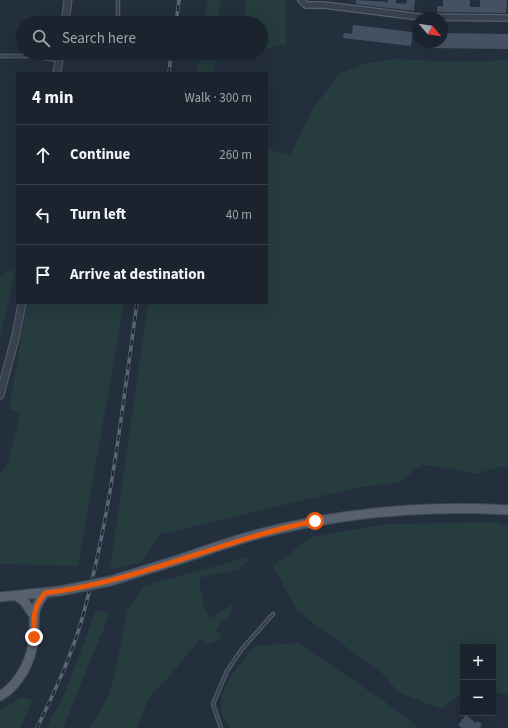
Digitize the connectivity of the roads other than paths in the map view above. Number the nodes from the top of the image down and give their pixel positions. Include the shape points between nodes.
1 (68, 0) edge
2 (118, 0) edge
3 (301, 0) edge
4 (323, 3) edge
5 (66, 16) edge
6 (118, 16) edge
7 (508, 18) edge
8 (0, 56) edge
9 (16, 56) edge
10 (59, 60) edge
11 (57, 72) edge
12 (22, 304) edge
13 (0, 395) edge
14 (508, 510) edge
15 (45, 593) junction
16 (0, 596) edge
17 (17, 596) junction
18 (33, 614) junction
19 (273, 614) dead end
20 (0, 696) edge
21 (221, 728) edge

1 - 5 street
2 - 6 lane
3 - 4 street via 306,5
4 - 7 street via 420,17
8 - 9 lane
10 - 11 street
12 - 13 street
14 - 15 main road, bridge via 429,508 345,516 289,526 110,581
15 - 17 main road
15 - 18 main road
16 - 17 main road
17 - 18 main road
18 - 20 main road via 34,637 30,657 15,683
19 - 21 lane via 242,649 227,672 213,704

